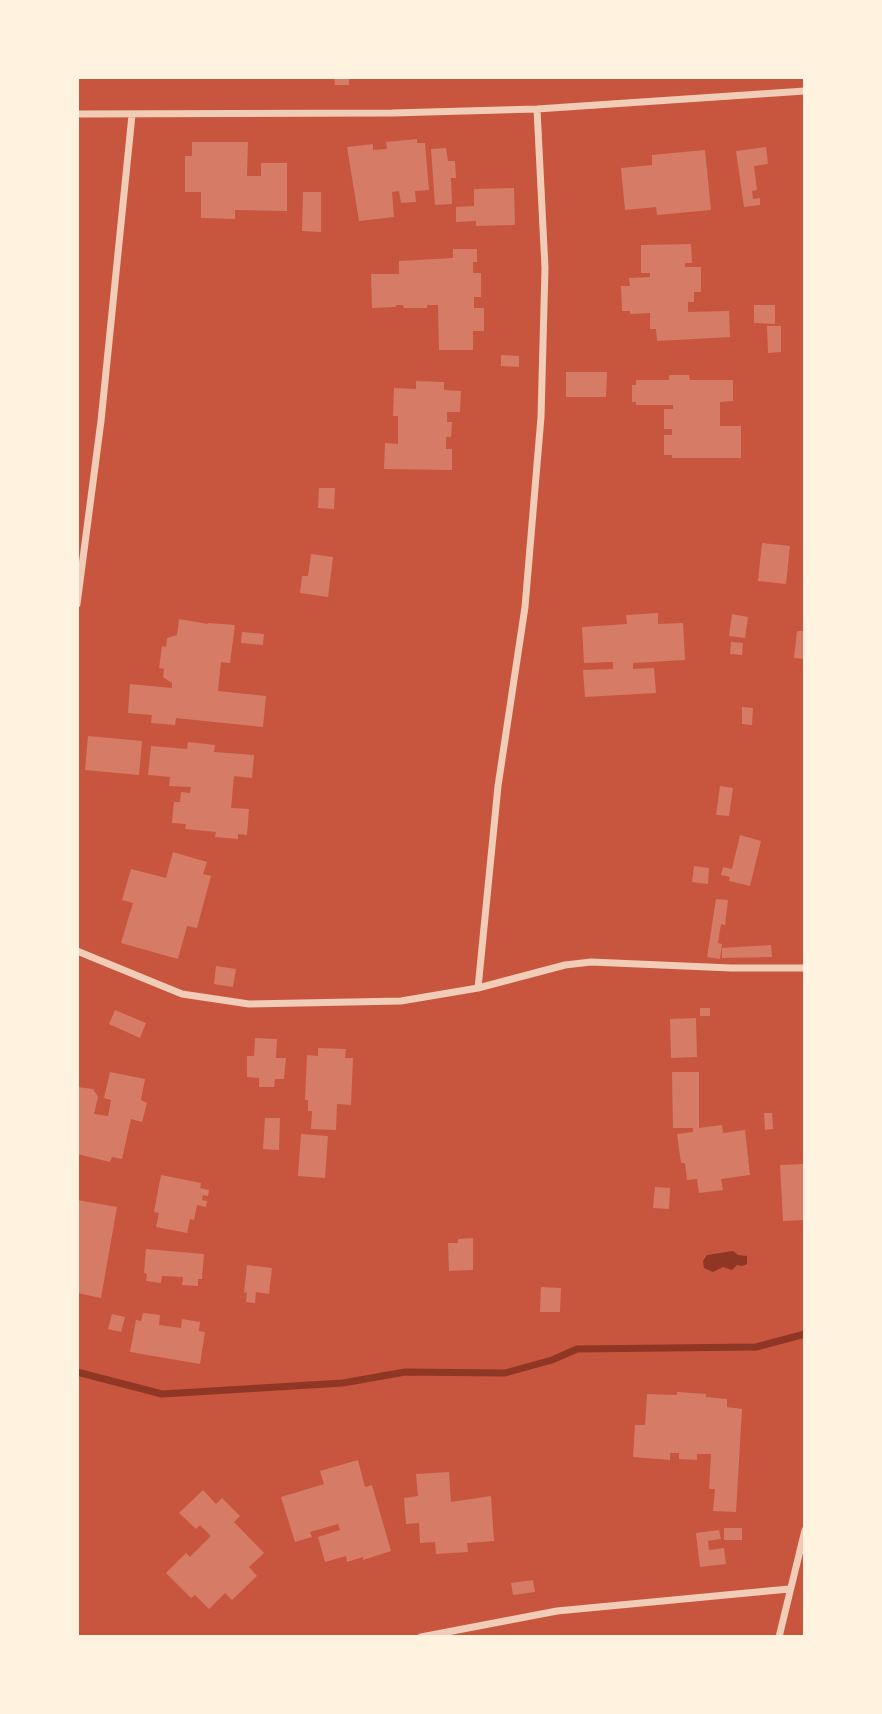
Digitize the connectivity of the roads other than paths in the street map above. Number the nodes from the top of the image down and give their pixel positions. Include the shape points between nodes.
1 (805, 90) edge
2 (537, 109) junction
3 (77, 114) edge
4 (132, 115) junction
5 (77, 604) edge
6 (77, 951) edge
7 (805, 968) edge
8 (478, 988) junction
9 (805, 1530) edge
10 (789, 1589) junction
11 (421, 1637) edge
12 (779, 1637) edge

1 - 2 street
2 - 4 street
2 - 8 street via 545,268 541,417 525,607 498,786
3 - 4 street
4 - 5 street via 103,407
6 - 8 street via 182,994 249,1004 401,1001
7 - 8 street via 591,962
9 - 10 street
10 - 11 street via 557,1611
10 - 12 street

